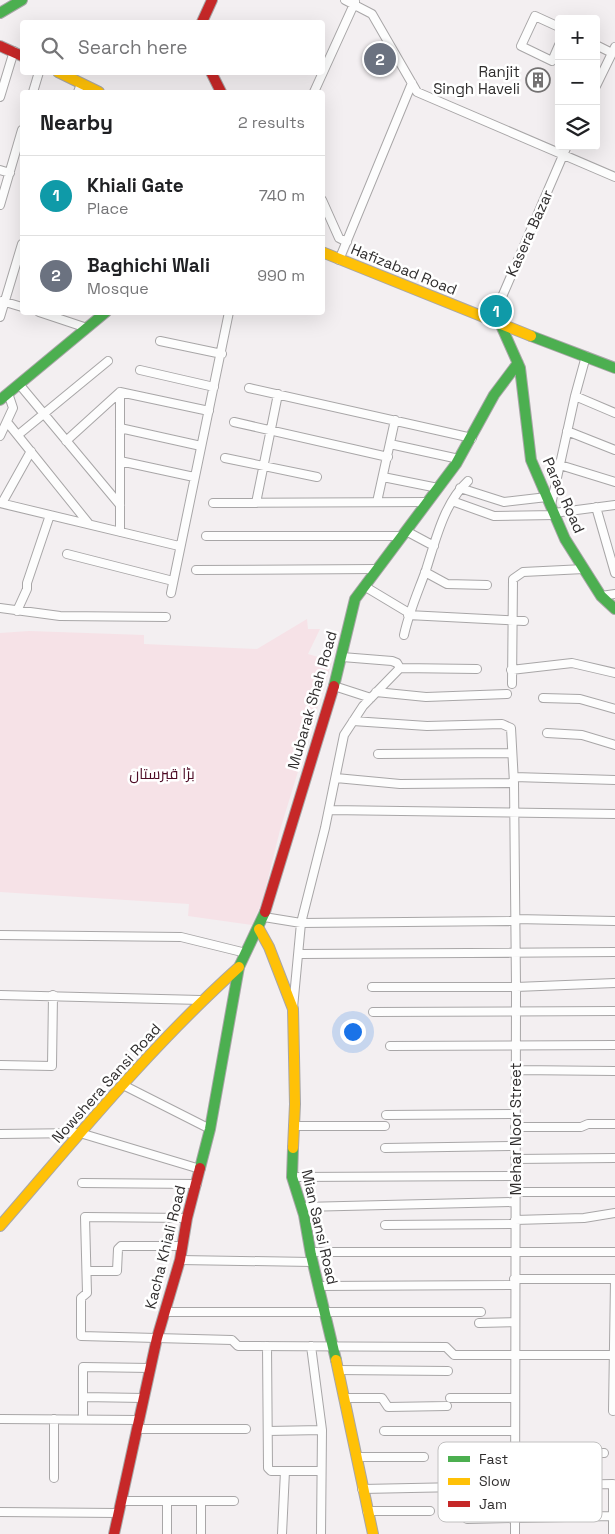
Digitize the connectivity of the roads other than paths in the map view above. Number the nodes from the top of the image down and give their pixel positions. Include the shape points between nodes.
1 (22, 0) edge
2 (212, 0) edge
3 (345, 0) edge
4 (354, 2) edge
5 (0, 13) edge
6 (203, 20) edge
7 (555, 25) edge
8 (0, 46) edge
9 (600, 46) edge
10 (614, 50) edge
11 (18, 53) edge
12 (555, 54) edge
13 (325, 67) edge
14 (38, 75) edge
15 (62, 75) edge
16 (212, 75) edge
17 (322, 75) edge
18 (600, 78) edge
19 (412, 84) junction
20 (79, 88) edge
21 (34, 90) edge
22 (220, 90) edge
23 (315, 90) edge
24 (0, 97) edge
25 (20, 137) edge
26 (565, 150) edge
27 (563, 154) junction
28 (0, 170) edge
29 (10, 173) junction
30 (615, 177) edge
31 (0, 205) edge
32 (325, 207) edge
33 (347, 242) junction
34 (20, 250) edge
35 (325, 253) edge
36 (339, 260) junction
37 (2, 301) edge
38 (20, 307) edge
39 (47, 315) edge
40 (69, 315) edge
41 (102, 315) edge
42 (228, 315) edge
43 (0, 317) edge
44 (66, 321) junction
45 (496, 321) junction
46 (87, 328) junction
47 (160, 341) dead end
48 (222, 354) junction
49 (586, 356) junction
50 (108, 362) dead end
51 (518, 363) junction
52 (615, 368) edge
53 (140, 370) dead end
54 (19, 384) junction
55 (214, 387) junction
56 (250, 388) dead end
57 (120, 392) junction
58 (278, 394) junction
59 (575, 396) junction
60 (4, 397) edge
61 (209, 411) junction
62 (44, 413) junction
63 (615, 413) edge
64 (395, 420) junction
65 (7, 422) junction
66 (234, 422) dead end
67 (120, 428) junction
68 (271, 430) junction
69 (567, 431) junction
70 (18, 435) junction
71 (0, 436) edge
72 (472, 438) junction
73 (66, 441) junction
74 (390, 444) junction
75 (201, 446) junction
76 (615, 450) edge
77 (31, 451) junction
78 (388, 457) junction
79 (225, 458) dead end
80 (459, 459) junction
81 (120, 461) junction
82 (560, 465) junction
83 (263, 467) junction
84 (194, 477) junction
85 (317, 477) dead end
86 (383, 477) junction
87 (468, 480) dead end
88 (615, 482) edge
89 (438, 488) junction
90 (460, 488) junction
91 (452, 501) junction
92 (256, 502) junction
93 (377, 502) junction
94 (428, 502) junction
95 (1, 503) edge
96 (214, 503) dead end
97 (120, 505) junction
98 (615, 505) edge
99 (596, 507) junction
100 (552, 508) junction
101 (50, 515) junction
102 (89, 524) junction
103 (120, 532) junction
104 (404, 533) junction
105 (206, 536) dead end
106 (179, 546) junction
107 (434, 546) junction
108 (67, 554) dead end
109 (377, 569) junction
110 (584, 569) junction
111 (196, 570) dead end
112 (425, 572) junction
113 (615, 573) edge
114 (173, 581) junction
115 (487, 585) dead end
116 (364, 586) junction
117 (171, 592) dead end
118 (615, 594) edge
119 (601, 596) junction
120 (0, 608) edge
121 (615, 609) edge
122 (17, 611) junction
123 (409, 614) junction
124 (166, 618) dead end
125 (511, 620) junction
126 (524, 621) dead end
127 (404, 635) dead end
128 (342, 657) junction
129 (400, 668) junction
130 (477, 669) dead end
131 (512, 670) junction
132 (615, 673) edge
133 (512, 684) dead end
134 (334, 686) junction
135 (506, 694) dead end
136 (373, 695) junction
137 (543, 698) dead end
138 (615, 709) edge
139 (353, 721) junction
140 (547, 734) dead end
141 (615, 745) edge
142 (512, 753) junction
143 (378, 754) dead end
144 (336, 778) junction
145 (514, 780) junction
146 (615, 780) edge
147 (329, 810) junction
148 (514, 812) junction
149 (615, 814) edge
150 (264, 917) junction
151 (515, 920) junction
152 (615, 922) edge
153 (301, 923) junction
154 (259, 929) junction
155 (0, 935) edge
156 (516, 952) junction
157 (615, 952) edge
158 (246, 953) junction
159 (300, 954) junction
160 (239, 966) junction
161 (615, 983) edge
162 (372, 987) dead end
163 (516, 987) junction
164 (0, 995) edge
165 (53, 996) junction
166 (202, 1000) junction
167 (293, 1009) junction
168 (615, 1011) edge
169 (373, 1012) dead end
170 (516, 1012) junction
171 (516, 1045) junction
172 (615, 1045) edge
173 (390, 1046) dead end
174 (0, 1065) edge
175 (516, 1070) junction
176 (615, 1071) edge
177 (123, 1085) junction
178 (516, 1114) junction
179 (386, 1115) dead end
180 (615, 1124) edge
181 (293, 1126) junction
182 (385, 1126) dead end
183 (515, 1127) junction
184 (210, 1129) junction
185 (0, 1134) edge
186 (80, 1134) junction
187 (515, 1146) junction
188 (385, 1148) dead end
189 (615, 1158) edge
190 (515, 1159) junction
191 (200, 1169) junction
192 (515, 1176) junction
193 (292, 1178) junction
194 (82, 1183) dead end
195 (196, 1184) junction
196 (515, 1192) junction
197 (615, 1192) edge
198 (515, 1202) junction
199 (302, 1207) junction
200 (615, 1213) edge
201 (187, 1218) junction
202 (515, 1222) junction
203 (385, 1225) dead end
204 (0, 1226) edge
205 (182, 1246) junction
206 (514, 1252) junction
207 (615, 1252) edge
208 (311, 1257) junction
209 (180, 1260) junction
210 (87, 1271) junction
211 (615, 1280) edge
212 (514, 1282) junction
213 (318, 1286) junction
214 (164, 1312) junction
215 (325, 1312) junction
216 (481, 1312) dead end
217 (515, 1322) junction
218 (479, 1323) dead end
219 (157, 1338) junction
220 (267, 1346) junction
221 (312, 1346) junction
222 (333, 1346) junction
223 (515, 1355) junction
224 (614, 1355) edge
225 (151, 1368) junction
226 (338, 1370) junction
227 (448, 1371) dead end
228 (83, 1397) junction
229 (144, 1398) junction
230 (344, 1398) junction
231 (450, 1398) dead end
232 (515, 1398) junction
233 (447, 1406) dead end
234 (613, 1411) dead end
235 (0, 1419) edge
236 (54, 1419) junction
237 (83, 1419) junction
238 (139, 1424) junction
239 (246, 1429) dead end
240 (322, 1430) junction
241 (268, 1431) junction
242 (515, 1431) junction
243 (384, 1432) dead end
244 (515, 1442) edge
245 (424, 1456) dead end
246 (356, 1457) junction
247 (285, 1470) junction
248 (321, 1471) junction
249 (54, 1478) dead end
250 (602, 1484) edge
251 (438, 1488) edge
252 (362, 1489) junction
253 (121, 1501) junction
254 (167, 1501) junction
255 (201, 1501) junction
256 (234, 1501) dead end
257 (367, 1511) junction
258 (430, 1511) dead end
259 (0, 1512) edge
260 (118, 1513) junction
261 (602, 1516) edge
262 (614, 1516) junction
263 (114, 1534) edge
264 (167, 1534) edge
265 (201, 1534) edge
266 (282, 1534) edge
267 (321, 1534) edge
268 (373, 1534) edge
269 (613, 1534) edge

1 - 5 main road
2 - 6 main road
3 - 4 street
4 - 13 street
4 - 19 street via 372,14
7 - 12 street via 535,16 521,46 552,61
8 - 11 main road
9 - 10 street
10 - 18 street
11 - 24 street
14 - 21 street
15 - 20 main road
16 - 22 main road
17 - 23 street
19 - 27 street via 417,92
19 - 33 street
25 - 29 street
26 - 27 street, Kasera Bazar
27 - 30 street
27 - 45 street, Kasera Bazar
28 - 29 street
29 - 31 street
32 - 33 street via 339,238
33 - 36 street
34 - 37 street
35 - 36 main road, Hafizabad Road
36 - 45 main road, Hafizabad Road
37 - 38 street
37 - 43 street
39 - 44 street
40 - 44 street
41 - 46 main road
42 - 48 street
44 - 46 street
45 - 49 main road, Hafizabad Road
45 - 51 main road, Parao Road
46 - 54 main road
47 - 48 street
48 - 55 street
49 - 52 main road, Hafizabad Road
49 - 59 street
50 - 62 street
51 - 72 main road, Mubarak Shah Road via 494,395
51 - 100 main road, Parao Road via 531,460
53 - 55 street
54 - 60 main road
54 - 62 street
55 - 61 street
56 - 58 street
57 - 61 street
57 - 67 street
57 - 73 street
58 - 64 street
58 - 68 street
59 - 63 street
59 - 69 street
60 - 65 street via 13,408
61 - 75 street
62 - 70 street
62 - 73 street
64 - 72 street
64 - 74 street
65 - 70 street
65 - 71 street
66 - 68 street
67 - 75 street
67 - 81 street
68 - 78 street
68 - 83 street
69 - 76 street
69 - 82 street
70 - 77 street
72 - 80 main road, Mubarak Shah Road
73 - 97 street
74 - 78 street
74 - 80 street
75 - 84 street
77 - 95 street
77 - 102 street
78 - 86 street
79 - 83 street
80 - 89 main road, Mubarak Shah Road
81 - 84 street
81 - 97 street
82 - 88 street
82 - 100 street
83 - 85 street
83 - 92 street
84 - 106 street
86 - 89 street
86 - 93 street
87 - 90 street
89 - 94 main road, Mubarak Shah Road
90 - 91 street
90 - 100 street via 504,502
91 - 100 street via 494,516
91 - 107 street
92 - 93 street
92 - 96 street
93 - 94 street
94 - 104 main road, Mubarak Shah Road
95 - 101 street
97 - 103 street
98 - 99 street
99 - 100 street
99 - 113 street
100 - 110 main road, Parao Road via 565,539
101 - 102 street
101 - 122 street via 27,590
102 - 103 street
103 - 106 street
104 - 105 street
104 - 107 street
104 - 109 main road, Mubarak Shah Road
106 - 114 street
107 - 112 street
108 - 114 street
109 - 111 street
109 - 116 main road, Mubarak Shah Road
110 - 119 main road, Parao Road
110 - 125 street via 517,574 512,584
112 - 115 street via 447,584
112 - 123 street
114 - 117 street
116 - 123 street
116 - 128 main road, Mubarak Shah Road via 355,599
118 - 119 street
119 - 121 main road, Parao Road
120 - 122 street
122 - 124 street via 60,616
123 - 125 street
123 - 127 street
125 - 126 street
125 - 131 street
128 - 129 street via 392,661
128 - 134 main road, Mubarak Shah Road
129 - 130 street
129 - 136 street
131 - 132 street via 572,663
131 - 133 street
134 - 136 street
134 - 150 main road, Mubarak Shah Road
135 - 136 street
136 - 139 street
137 - 138 street via 580,700
139 - 142 street, Mehar Noor Street via 427,726 508,725 511,728
139 - 144 street via 344,735
140 - 141 street via 582,735
142 - 143 street
142 - 145 street, Mehar Noor Street
144 - 145 street via 400,784
144 - 147 street
145 - 146 street
145 - 148 street, Mehar Noor Street
147 - 148 street
147 - 153 street
148 - 149 street
148 - 151 street, Mehar Noor Street
150 - 153 street
150 - 154 main road, Mubarak Shah Road
151 - 152 street
151 - 153 street
151 - 156 street, Mehar Noor Street
153 - 159 street
154 - 158 main road, Mubarak Shah Road
154 - 167 main road, Mian Sansi Road
155 - 158 street via 180,937
156 - 157 street
156 - 159 street
156 - 163 street, Mehar Noor Street
158 - 160 main road, Mubarak Shah Road
159 - 167 street
160 - 166 main road, Nowshera Sansi Road
160 - 184 main road, Kacha Khiali Road
161 - 163 street
162 - 163 street
163 - 170 street, Mehar Noor Street
164 - 165 street
165 - 166 street
165 - 174 street via 52,1066
166 - 177 main road, Nowshera Sansi Road
167 - 181 main road, Mian Sansi Road
168 - 170 street
169 - 170 street
170 - 171 street, Mehar Noor Street
171 - 172 street
171 - 173 street
171 - 175 street, Mehar Noor Street
175 - 176 street
175 - 178 street, Mehar Noor Street
177 - 184 street
177 - 186 main road, Nowshera Sansi Road
178 - 179 street
178 - 183 street, Mehar Noor Street
180 - 183 street
181 - 182 street
181 - 193 main road, Mian Sansi Road
183 - 187 street, Mehar Noor Street
184 - 191 main road, Kacha Khiali Road
185 - 186 street
186 - 191 street
186 - 204 main road, Nowshera Sansi Road
187 - 188 street
187 - 190 street, Mehar Noor Street
189 - 190 street
190 - 192 street, Mehar Noor Street
191 - 195 main road, Kacha Khiali Road
192 - 193 street
192 - 196 street, Mehar Noor Street
193 - 199 main road, Mian Sansi Road
194 - 195 street
195 - 201 main road, Kacha Khiali Road
196 - 197 street
196 - 198 street, Mehar Noor Street
198 - 199 street
198 - 202 street, Mehar Noor Street
199 - 208 main road, Mian Sansi Road
200 - 202 street
201 - 205 main road, Kacha Khiali Road
201 - 210 street via 85,1217
202 - 203 street
202 - 206 street, Mehar Noor Street
205 - 209 main road, Kacha Khiali Road
205 - 210 street via 121,1246 118,1249 118,1270
206 - 207 street
206 - 208 street
206 - 212 street, Mehar Noor Street
208 - 209 street
208 - 213 main road, Mian Sansi Road
209 - 214 main road, Kacha Khiali Road
210 - 219 street via 81,1336
211 - 212 street
211 - 224 street
212 - 213 street
212 - 217 street, Mehar Noor Street
213 - 215 main road, Mian Sansi Road
214 - 215 street
214 - 219 main road, Kacha Khiali Road
215 - 216 street
215 - 222 main road, Mian Sansi Road
217 - 218 street
217 - 223 street, Mehar Noor Street
219 - 220 street via 232,1340 238,1346
219 - 225 main road, Kacha Khiali Road
220 - 221 street
220 - 241 street
221 - 222 street
221 - 240 street
222 - 223 street via 446,1347 454,1355
222 - 226 main road, Mian Sansi Road
223 - 224 street
223 - 232 street, Mehar Noor Street
224 - 234 street
225 - 228 street via 83,1367
225 - 229 main road, Kacha Khiali Road
226 - 227 street
226 - 230 main road, Mian Sansi Road
228 - 229 street
228 - 237 street
229 - 238 main road, Kacha Khiali Road
230 - 233 street via 382,1398 388,1407
230 - 246 main road, Mian Sansi Road
231 - 232 street
232 - 242 street, Mehar Noor Street
235 - 236 street
236 - 237 street
236 - 249 street
237 - 238 street
238 - 239 street
238 - 253 main road, Kacha Khiali Road
240 - 241 street
240 - 248 street
241 - 247 street via 269,1470
242 - 243 street
242 - 244 street, Mehar Noor Street
245 - 246 street
246 - 252 main road, Mian Sansi Road
247 - 248 street
247 - 266 street
248 - 267 street
250 - 262 street via 613,1484
251 - 252 street
252 - 257 main road, Mian Sansi Road
253 - 254 street
253 - 260 main road, Kacha Khiali Road
254 - 255 street
254 - 264 street
255 - 256 street
255 - 265 street
257 - 258 street
257 - 268 main road, Mian Sansi Road
259 - 260 street
260 - 263 main road, Kacha Khiali Road
261 - 262 street
262 - 269 street

